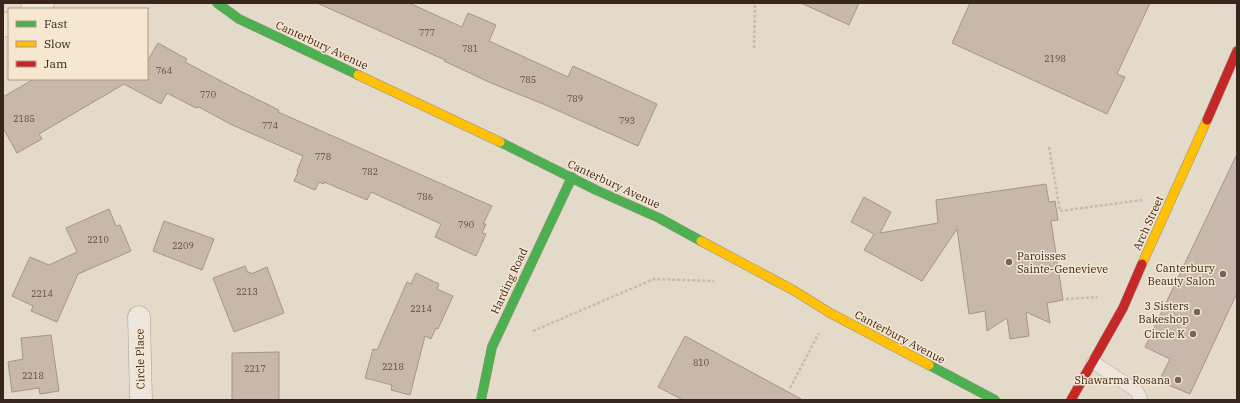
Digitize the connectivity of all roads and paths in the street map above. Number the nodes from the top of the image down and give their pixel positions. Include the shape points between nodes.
1 (43, 3) edge
2 (217, 3) edge
3 (755, 3) edge
4 (34, 8) edge
5 (754, 48) dead end
6 (1237, 51) edge
7 (1049, 147) dead end
8 (572, 177) junction
9 (1142, 200) dead end
10 (714, 281) dead end
11 (1098, 296) dead end
12 (1066, 299) dead end
13 (830, 313) junction
14 (139, 317) dead end
15 (533, 332) dead end
16 (1093, 362) junction
17 (790, 388) dead end
18 (141, 400) edge
19 (481, 400) edge
20 (995, 400) edge
21 (1071, 400) edge
22 (1141, 400) edge

1 - 4 street
2 - 8 street, Canterbury Avenue via 239,19
3 - 5 path
6 - 16 street, Arch Street via 1123,308
7 - 9 path via 1060,211
8 - 13 street, Canterbury Avenue via 659,218 793,290
8 - 19 street, Harding Road via 492,347
10 - 15 path via 654,279
11 - 12 path
13 - 17 path
13 - 20 street, Canterbury Avenue
14 - 18 street, Circle Place
16 - 21 street, Arch Street
16 - 22 lane via 1137,391

